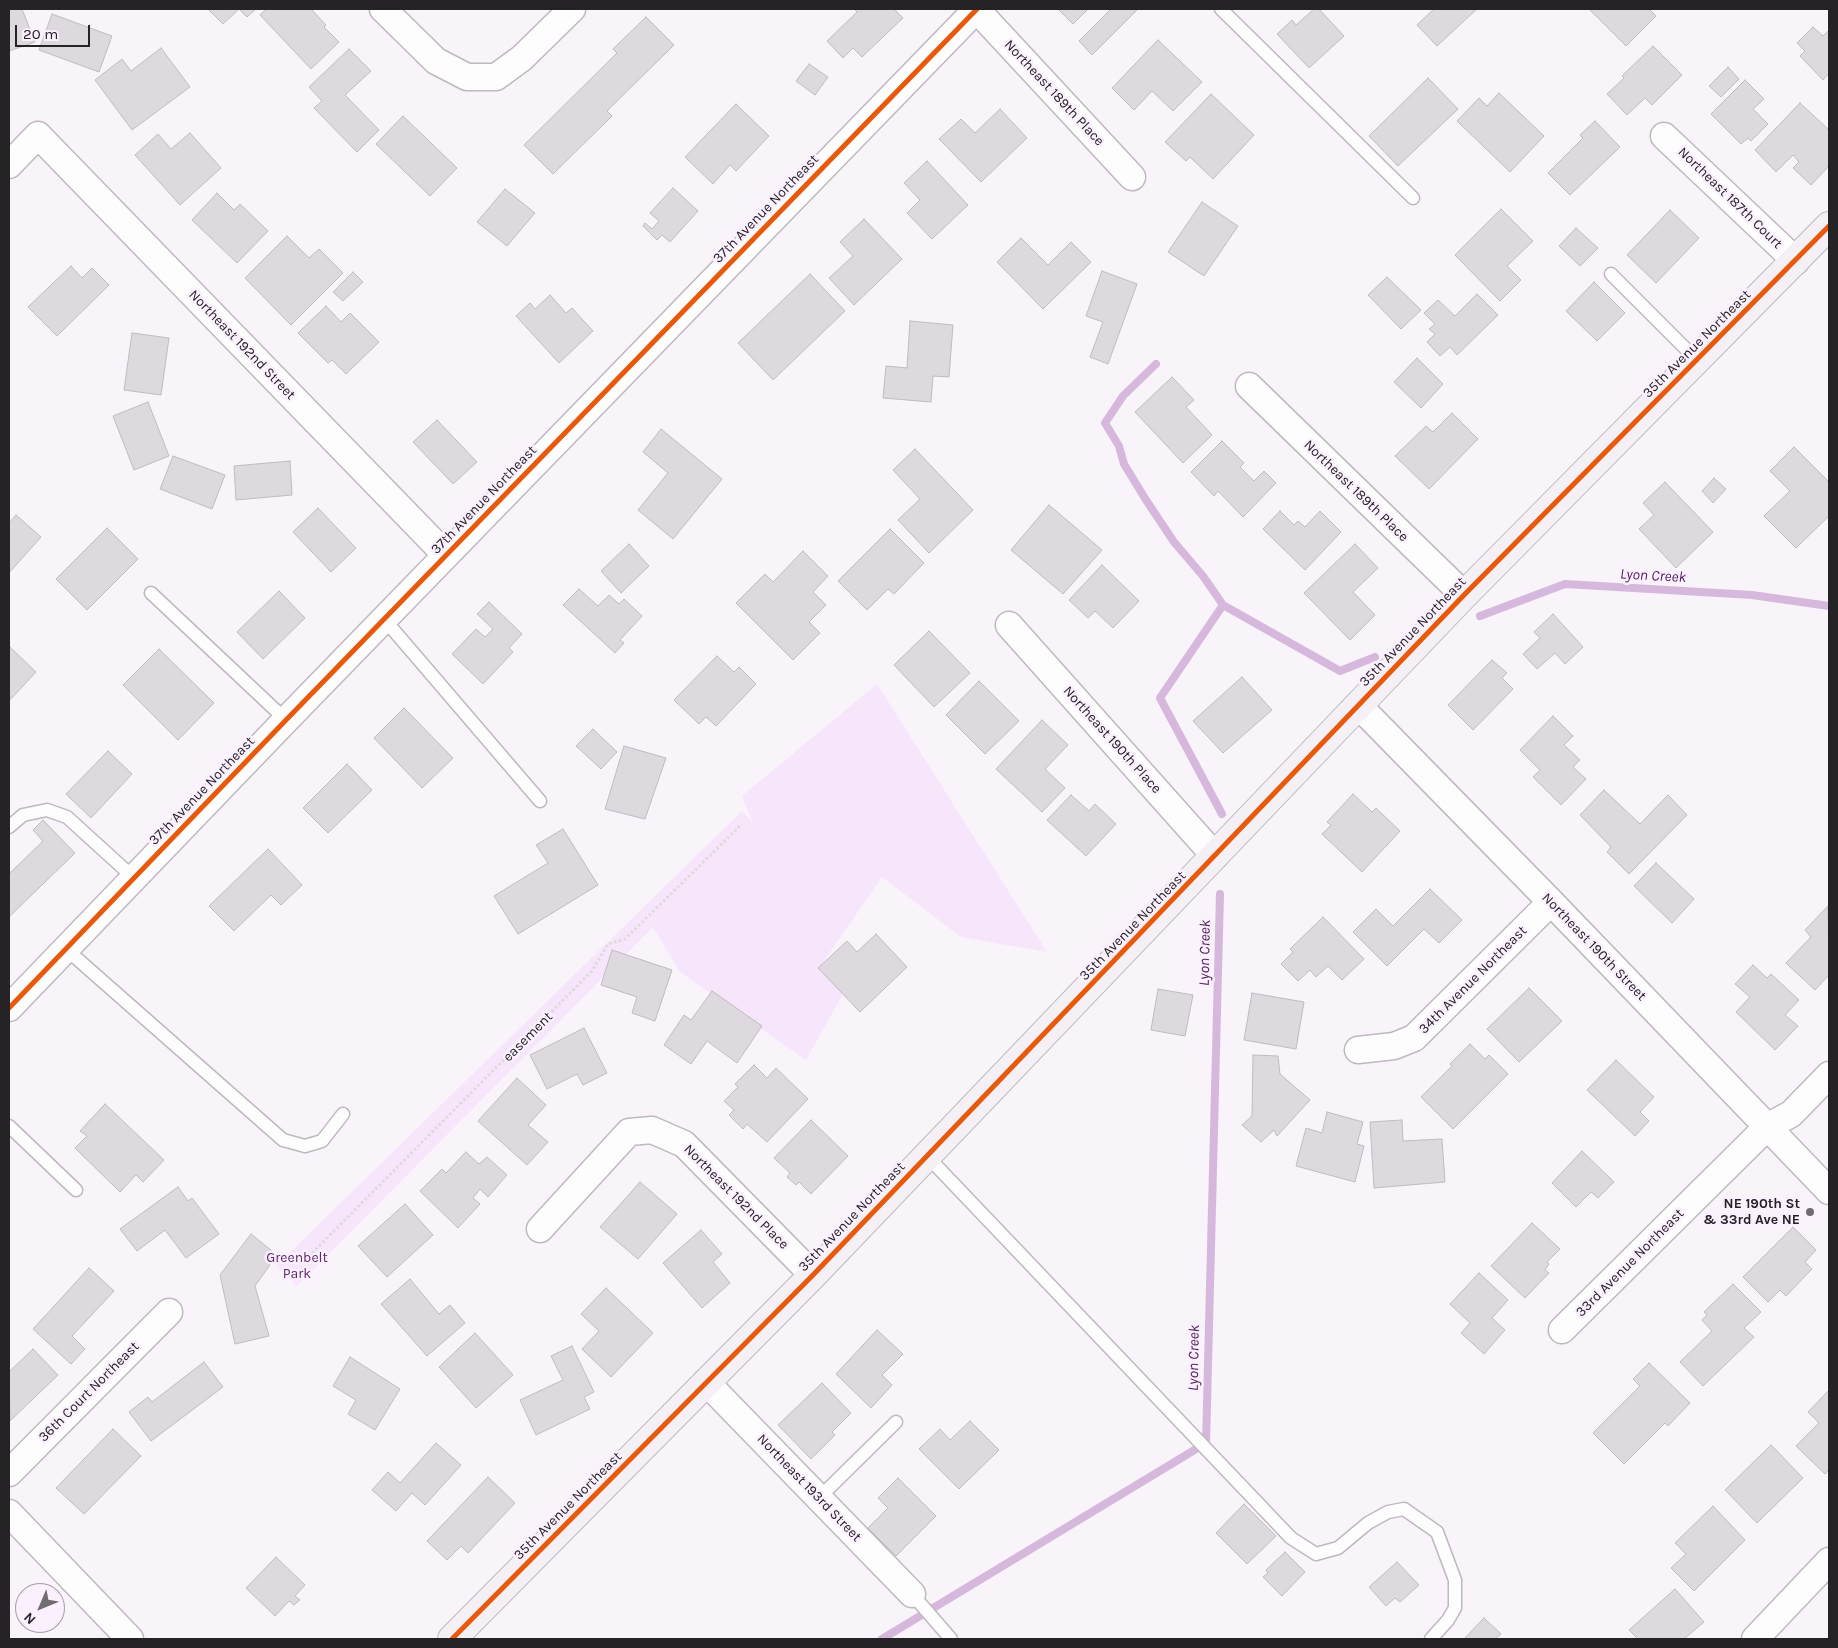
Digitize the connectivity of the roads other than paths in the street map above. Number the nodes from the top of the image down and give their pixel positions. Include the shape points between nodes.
1 (383, 9) edge
2 (572, 9) edge
3 (976, 9) edge
4 (1221, 9) edge
5 (1664, 136) dead end
6 (9, 165) edge
7 (1132, 177) dead end
8 (1413, 198) dead end
9 (1829, 226) edge
10 (1796, 261) junction
11 (1611, 274) dead end
12 (1697, 360) junction
13 (1249, 386) dead end
14 (446, 555) junction
15 (151, 593) dead end
16 (1464, 595) junction
17 (384, 619) junction
18 (1009, 624) dead end
19 (1358, 705) junction
20 (286, 720) junction
21 (540, 801) dead end
22 (9, 827) edge
23 (1215, 856) junction
24 (134, 878) junction
25 (1551, 902) junction
26 (66, 949) junction
27 (9, 1008) edge
28 (1358, 1050) dead end
29 (1829, 1075) edge
30 (343, 1114) dead end
31 (9, 1126) edge
32 (1767, 1127) junction
33 (927, 1156) junction
34 (76, 1190) dead end
35 (1829, 1191) edge
36 (540, 1229) dead end
37 (813, 1275) junction
38 (170, 1312) dead end
39 (1562, 1330) dead end
40 (706, 1382) junction
41 (896, 1422) dead end
42 (9, 1473) edge
43 (819, 1498) junction
44 (9, 1513) edge
45 (1829, 1561) edge
46 (912, 1594) joint
47 (130, 1639) edge
48 (452, 1639) edge
49 (951, 1639) edge
50 (1432, 1639) edge
51 (1755, 1639) edge

1 - 2 street via 436,62 467,77 496,77 522,58
3 - 7 street, Northeast 189th Place
3 - 14 street, 37th Avenue Northeast
4 - 8 lane
5 - 10 street, Northeast 187th Court
6 - 14 street, Northeast 192nd Street via 38,135
9 - 10 street, 35th Avenue Northeast
10 - 12 street, 35th Avenue Northeast
11 - 12 lane
12 - 16 street, 35th Avenue Northeast
13 - 16 street, Northeast 189th Place
14 - 17 street, 37th Avenue Northeast
15 - 20 lane
16 - 19 street, 35th Avenue Northeast
17 - 20 street, 37th Avenue Northeast
17 - 21 lane
18 - 23 street, Northeast 190th Place
19 - 23 street, 35th Avenue Northeast
19 - 25 street, Northeast 190th Street
20 - 24 street, 37th Avenue Northeast
22 - 24 lane via 23,816 47,810 67,817
23 - 33 street, 35th Avenue Northeast
24 - 26 street, 37th Avenue Northeast
25 - 28 street, 34th Avenue Northeast via 1414,1038 1394,1046
25 - 32 street, Northeast 190th Street
26 - 27 street, 37th Avenue Northeast
26 - 30 lane via 283,1140 305,1146 322,1141
29 - 32 street, 33rd Avenue Northeast via 1791,1114
31 - 34 lane
32 - 35 street, Northeast 190th Street
32 - 39 street, 33rd Avenue Northeast
33 - 37 street, 35th Avenue Northeast
33 - 50 lane via 1291,1538 1316,1554 1338,1548 1368,1523 1388,1512 1404,1509 1437,1532 1455,1580 1455,1608
36 - 37 street, Northeast 192nd Place via 629,1132 652,1130 684,1144
37 - 40 street, 35th Avenue Northeast
38 - 42 street, 36th Court Northeast
40 - 43 street, Northeast 193rd Street
40 - 48 street, 35th Avenue Northeast
41 - 43 lane
43 - 46 street, Northeast 193rd Street
44 - 47 street
45 - 51 street
46 - 49 lane

